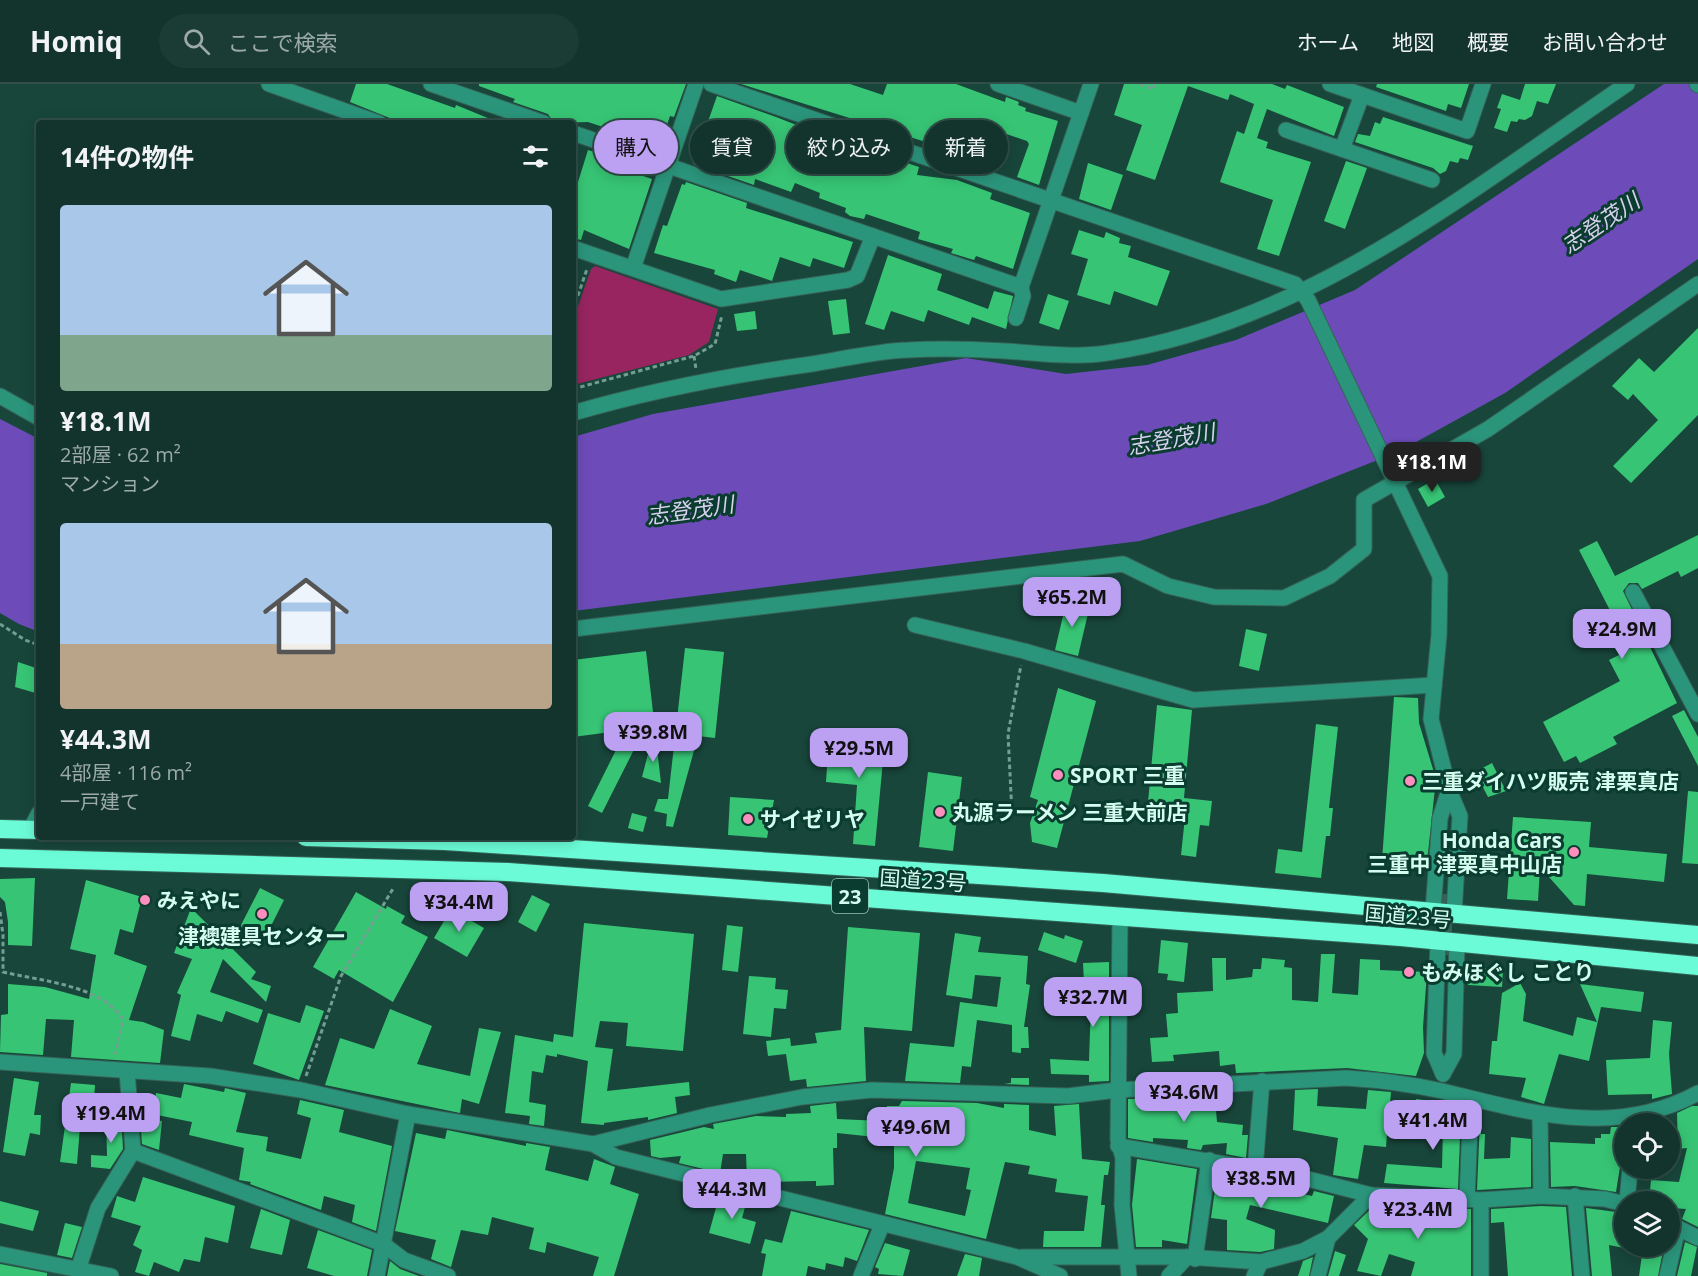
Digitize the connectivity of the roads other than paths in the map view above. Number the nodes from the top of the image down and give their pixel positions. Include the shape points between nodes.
1 (269, 84) edge
2 (431, 84) edge
3 (696, 84) edge
4 (711, 84) edge
5 (998, 84) edge
6 (1091, 84) edge
7 (1330, 84) edge
8 (1483, 84) edge
9 (1627, 84) edge
10 (1362, 95) junction
11 (1081, 113) junction
12 (371, 120) edge
13 (535, 120) edge
14 (1286, 130) dead end
15 (576, 134) edge
16 (678, 136) edge
17 (594, 140) edge
18 (1342, 149) junction
19 (678, 168) edge
20 (665, 174) edge
21 (1432, 180) dead end
22 (1051, 201) junction
23 (873, 236) junction
24 (576, 249) edge
25 (633, 268) junction
26 (1698, 284) edge
27 (1021, 287) junction
28 (1305, 296) junction
29 (1016, 318) dead end
30 (0, 396) edge
31 (576, 411) edge
32 (36, 416) edge
33 (1395, 482) junction
34 (1634, 592) dead end
35 (915, 625) dead end
36 (576, 629) edge
37 (1434, 685) junction
38 (1698, 714) edge
39 (1449, 790) junction
40 (0, 829) edge
41 (34, 830) edge
42 (410, 840) edge
43 (0, 858) edge
44 (1444, 894) tunnel mouth
45 (1433, 911) junction
46 (1454, 913) junction
47 (1120, 918) junction
48 (1698, 935) edge
49 (1438, 941) junction
50 (1457, 943) junction
51 (1445, 963) tunnel mouth
52 (1698, 966) edge
53 (0, 1062) edge
54 (127, 1071) junction
55 (1443, 1074) junction
56 (1262, 1081) junction
57 (1117, 1090) junction
58 (1442, 1091) junction
59 (1698, 1093) edge
60 (1471, 1100) junction
61 (1651, 1113) edge
62 (408, 1114) junction
63 (1540, 1115) junction
64 (1614, 1119) edge
65 (593, 1144) junction
66 (1118, 1146) junction
67 (133, 1151) junction
68 (1209, 1160) junction
69 (1255, 1168) junction
70 (1371, 1195) junction
71 (1541, 1196) junction
72 (1575, 1196) junction
73 (1474, 1200) junction
74 (1614, 1201) edge
75 (882, 1225) junction
76 (1680, 1229) edge
77 (1328, 1238) junction
78 (1698, 1238) edge
79 (383, 1244) junction
80 (0, 1254) edge
81 (1017, 1257) junction
82 (1128, 1257) junction
83 (1670, 1257) edge
84 (1191, 1258) junction
85 (1258, 1269) edge
86 (81, 1273) edge
87 (111, 1276) edge
88 (377, 1276) edge
89 (448, 1276) edge
90 (861, 1276) edge
91 (1060, 1276) edge
92 (1129, 1276) edge
93 (1169, 1276) edge
94 (1318, 1276) edge
95 (1481, 1276) edge
96 (1582, 1276) edge
97 (1667, 1276) edge

1 - 12 street
2 - 13 street
3 - 16 street
4 - 22 street
5 - 11 street
6 - 11 street
7 - 10 street
8 - 10 street via 1467,131
9 - 28 street via 1420,224
10 - 18 street
11 - 22 street
14 - 18 street
15 - 17 street
18 - 21 street
19 - 23 street
20 - 25 street
22 - 27 street
22 - 28 street via 1295,284
23 - 25 street via 857,276 848,280 721,299
23 - 27 street
24 - 25 street
26 - 33 street via 1488,429
27 - 29 street via 1023,296
28 - 31 street via 1206,330 1106,354 905,350 653,390
28 - 33 street
30 - 32 street
33 - 36 street via 1364,500 1364,549 1330,576 1284,598 1214,597 1168,586 1123,564
33 - 37 street via 1440,576
34 - 38 street
35 - 37 street via 1024,651 1192,700
37 - 39 street via 1431,719
39 - 44 street
39 - 45 street via 1440,818
39 - 46 street via 1460,816
40 - 41 highway
42 - 45 highway, 国道23号 / 23 via 1103,883
43 - 47 highway, 国道23号 / 23 via 520,873
45 - 46 highway, 国道23号 / 23
46 - 48 highway, 国道23号 / 23
47 - 49 highway, 国道23号 / 23
47 - 57 street
49 - 50 highway, 国道23号 / 23
49 - 55 street via 1434,1053
50 - 52 highway, 国道23号 / 23
50 - 55 street via 1454,1054
51 - 55 street
53 - 54 street
54 - 62 street via 210,1076 301,1090
54 - 67 street
55 - 58 street
56 - 57 street
56 - 58 street via 1346,1078
56 - 69 street
57 - 65 street via 1068,1096 872,1090 802,1097
57 - 66 street
58 - 60 street
59 - 61 street
60 - 63 street
60 - 73 street
62 - 65 street
62 - 79 street
63 - 64 street
63 - 71 street
65 - 75 street via 616,1157
66 - 68 street
66 - 82 street via 1123,1158 1122,1204
67 - 79 street
67 - 86 street via 98,1208 79,1267
68 - 69 street
68 - 84 street
69 - 70 street
70 - 73 street
70 - 77 street
71 - 72 street
71 - 73 street
72 - 74 street
72 - 96 street
73 - 95 street
75 - 81 street
75 - 90 street
76 - 78 street
77 - 85 street
77 - 94 street
79 - 88 street
79 - 89 street via 404,1260
80 - 86 street
81 - 82 street
81 - 91 street
82 - 84 street
82 - 92 street
83 - 97 street
84 - 85 street
84 - 93 street
86 - 87 street

